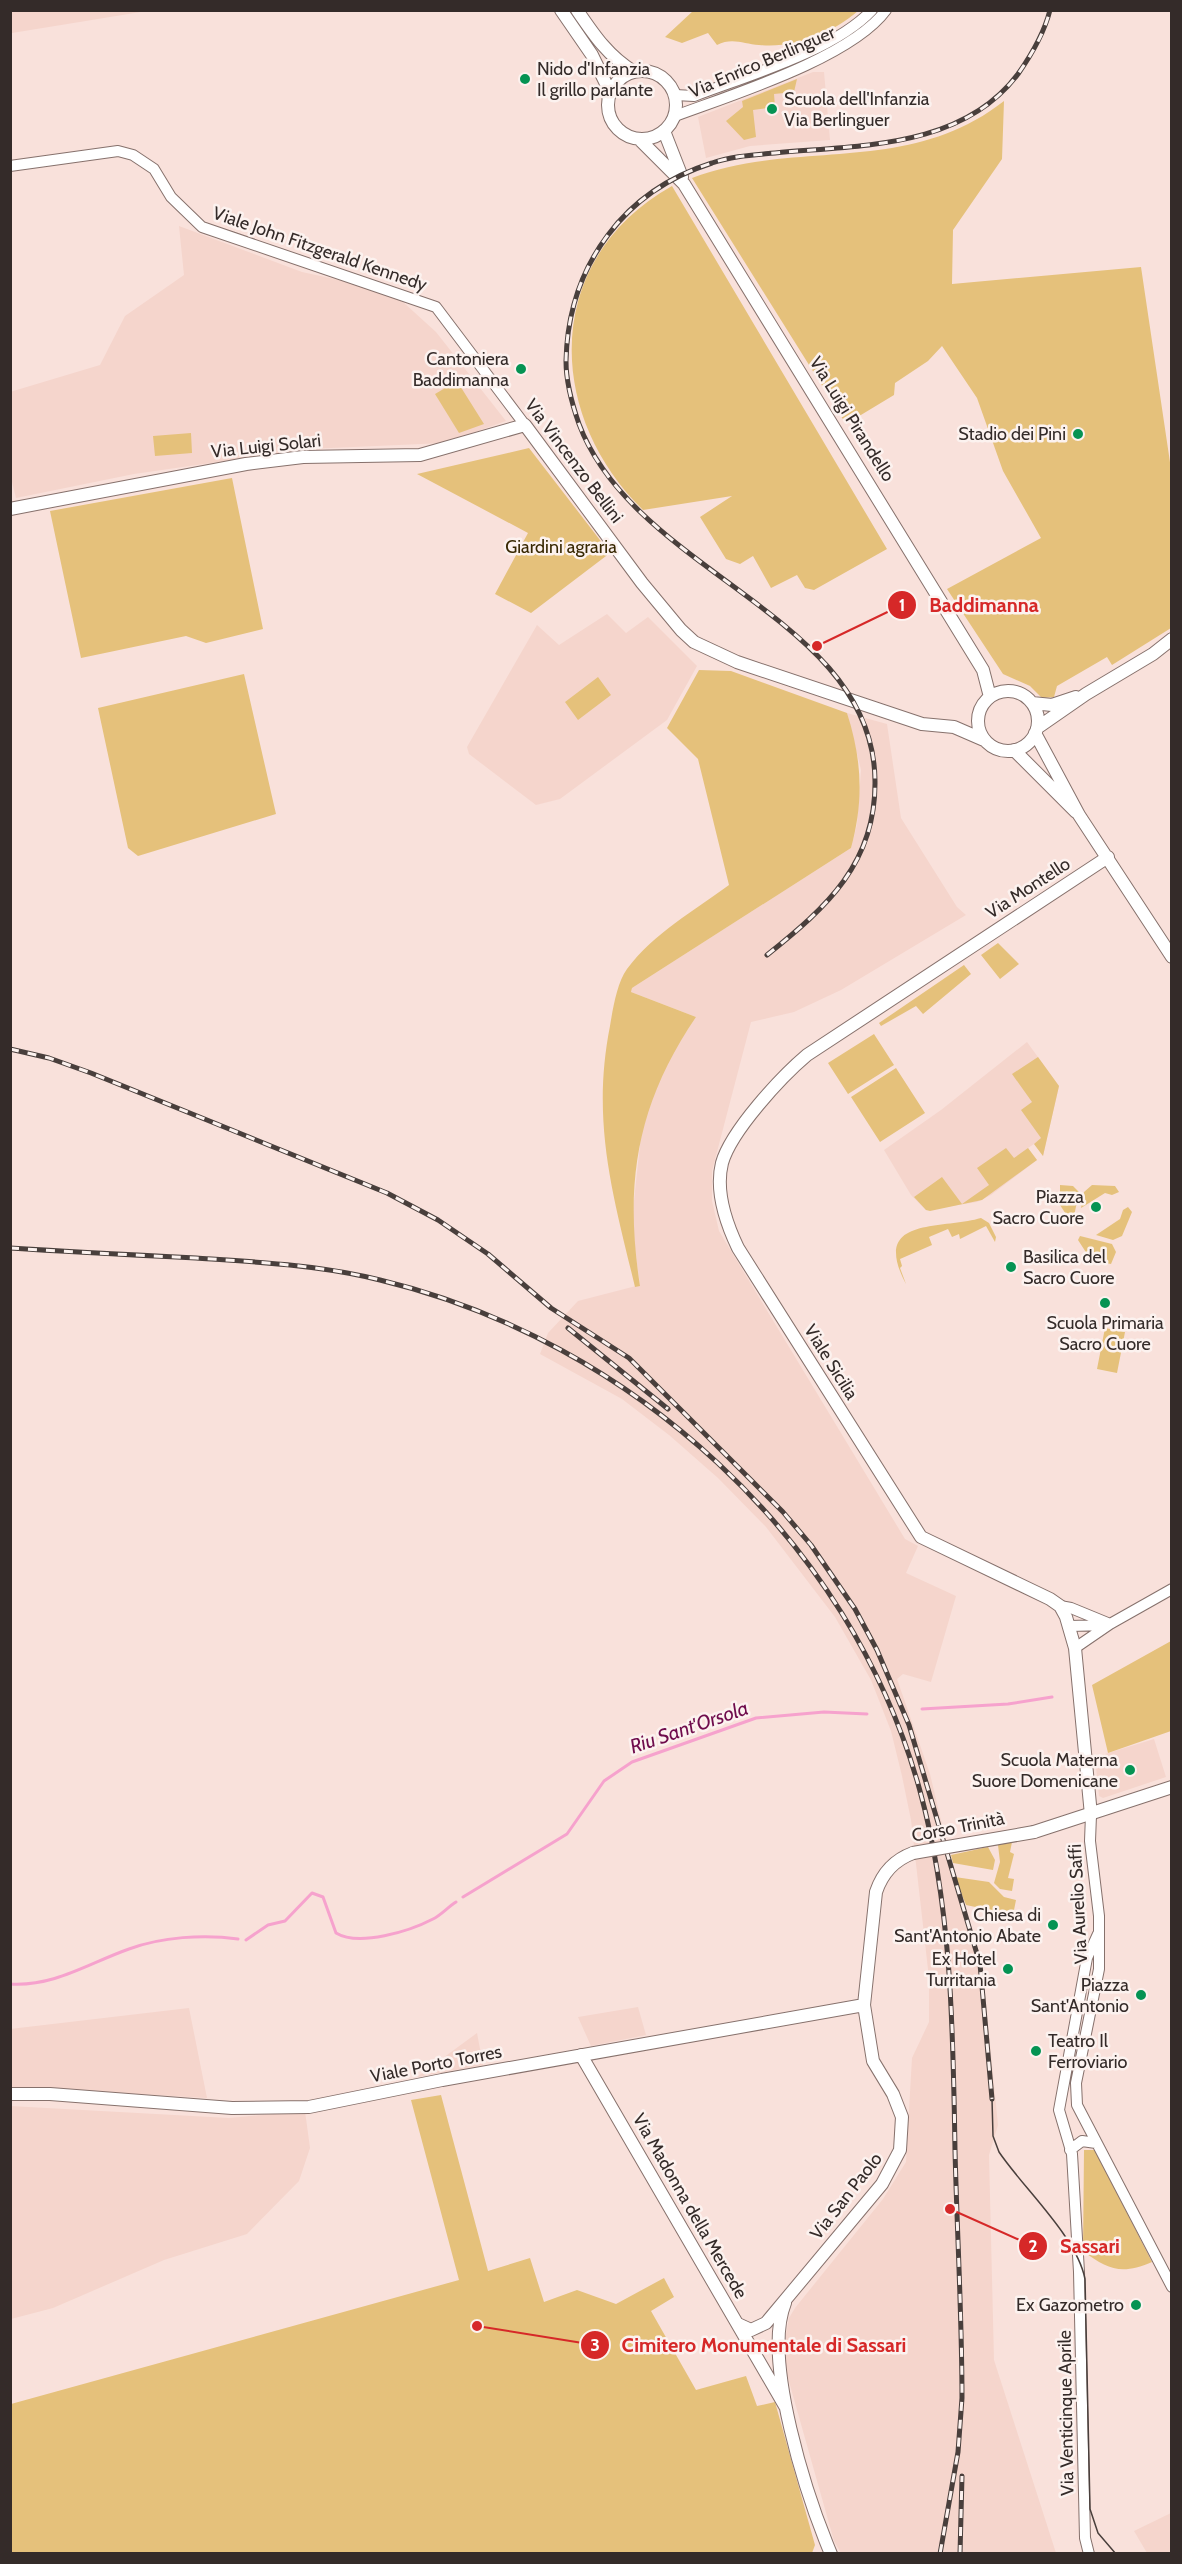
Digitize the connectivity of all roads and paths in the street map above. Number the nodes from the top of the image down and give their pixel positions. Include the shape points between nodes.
1 (561, 10) edge
2 (577, 10) edge
3 (872, 10) edge
4 (886, 10) edge
5 (634, 72) junction
6 (610, 92) junction
7 (675, 95) junction
8 (675, 116) junction
9 (664, 131) junction
10 (639, 139) junction
11 (10, 166) edge
12 (684, 184) junction
13 (436, 308) joint
14 (525, 425) junction
15 (10, 509) edge
16 (1172, 639) edge
17 (1172, 649) edge
18 (1153, 654) junction
19 (986, 674) junction
20 (1012, 691) junction
21 (1086, 694) junction
22 (990, 697) junction
23 (1032, 703) junction
24 (979, 712) junction
25 (954, 727) junction
26 (1036, 731) junction
27 (984, 740) junction
28 (1014, 750) junction
29 (1079, 815) junction
30 (1108, 857) junction
31 (967, 950) joint
32 (1172, 957) edge
33 (1172, 1589) edge
34 (1060, 1606) junction
35 (1110, 1624) junction
36 (1070, 1626) junction
37 (1076, 1648) junction
38 (1172, 1787) edge
39 (1091, 1815) junction
40 (1098, 1934) junction
41 (864, 2005) junction
42 (581, 2055) junction
43 (10, 2094) edge
44 (1096, 2143) junction
45 (1070, 2150) junction
46 (1172, 2287) edge
47 (788, 2297) junction
48 (738, 2324) junction
49 (785, 2406) junction
50 (820, 2529) junction
51 (822, 2553) edge
52 (831, 2553) edge
53 (1089, 2553) edge

1 - 6 main road via 592,55
2 - 5 main road via 614,60
3 - 7 street, Via Enrico Berlinguer via 846,32 811,50 694,96
4 - 8 street, Via Enrico Berlinguer via 866,31 839,49
5 - 6 main road via 618,81
5 - 7 main road via 654,73 670,85
6 - 10 main road via 612,121 624,134
7 - 8 main road
8 - 9 main road
9 - 10 main road
9 - 12 main road, Via Luigi Pirandello
10 - 12 main road, Via Luigi Pirandello
11 - 13 street, Viale John Fitzgerald Kennedy via 118,151 134,155 154,169 171,197 202,227
12 - 19 main road, Via Luigi Pirandello
13 - 14 street, Via Vincenzo Bellini
14 - 15 main road, Via Luigi Solari via 420,455 303,458 246,464
14 - 25 main road, Via Vincenzo Bellini via 642,583 694,642 738,662 922,724
16 - 18 main road
17 - 18 main road
18 - 21 main road
19 - 20 main road, Via Luigi Pirandello
19 - 22 main road, Via Luigi Pirandello
20 - 22 main road
20 - 23 main road
21 - 23 main road via 1053,705
21 - 26 main road
22 - 24 main road
23 - 26 main road
24 - 25 main road
24 - 27 main road via 979,732
25 - 27 main road, Via Vincenzo Bellini
26 - 28 main road via 1023,747
26 - 29 main road
27 - 28 main road via 997,749
28 - 29 main road
29 - 30 main road
30 - 31 main road, Via Montello
30 - 32 main road
31 - 34 main road, Viale Sicilia via 787,1072 726,1153 722,1164 722,1198 738,1248 921,1537 1011,1578
33 - 35 street
34 - 35 street
34 - 36 main road
35 - 36 street
35 - 37 street
36 - 37 main road
37 - 39 main road
38 - 39 main road, Corso Trinità
39 - 40 street, Via Aurelio Saffi
39 - 41 main road, Corso Trinità, bridge via 1034,1832 913,1853 894,1864 882,1877 876,1892
40 - 44 street, Via Aurelio Saffi via 1099,1969 1075,2095
40 - 45 street, Via Venticinque Aprile via 1087,1958 1059,2110
41 - 42 main road, Viale Porto Torres
41 - 47 main road, Via San Paolo via 873,2061 899,2106 900,2150 882,2184
42 - 43 main road, Viale Porto Torres via 309,2107 232,2108
42 - 48 main road, Via Madonna della Mercede
44 - 45 street via 1082,2141
44 - 46 street, Via Aurelio Saffi
45 - 53 street, Via Venticinque Aprile via 1079,2272 1085,2538
47 - 48 main road, Via San Paolo via 759,2328 746,2329
47 - 49 main road, Via San Paolo via 777,2339
48 - 49 main road, Via Madonna della Mercede
49 - 50 main road, Via San Paolo
50 - 51 main road, Via San Paolo
50 - 52 main road, Via San Paolo

